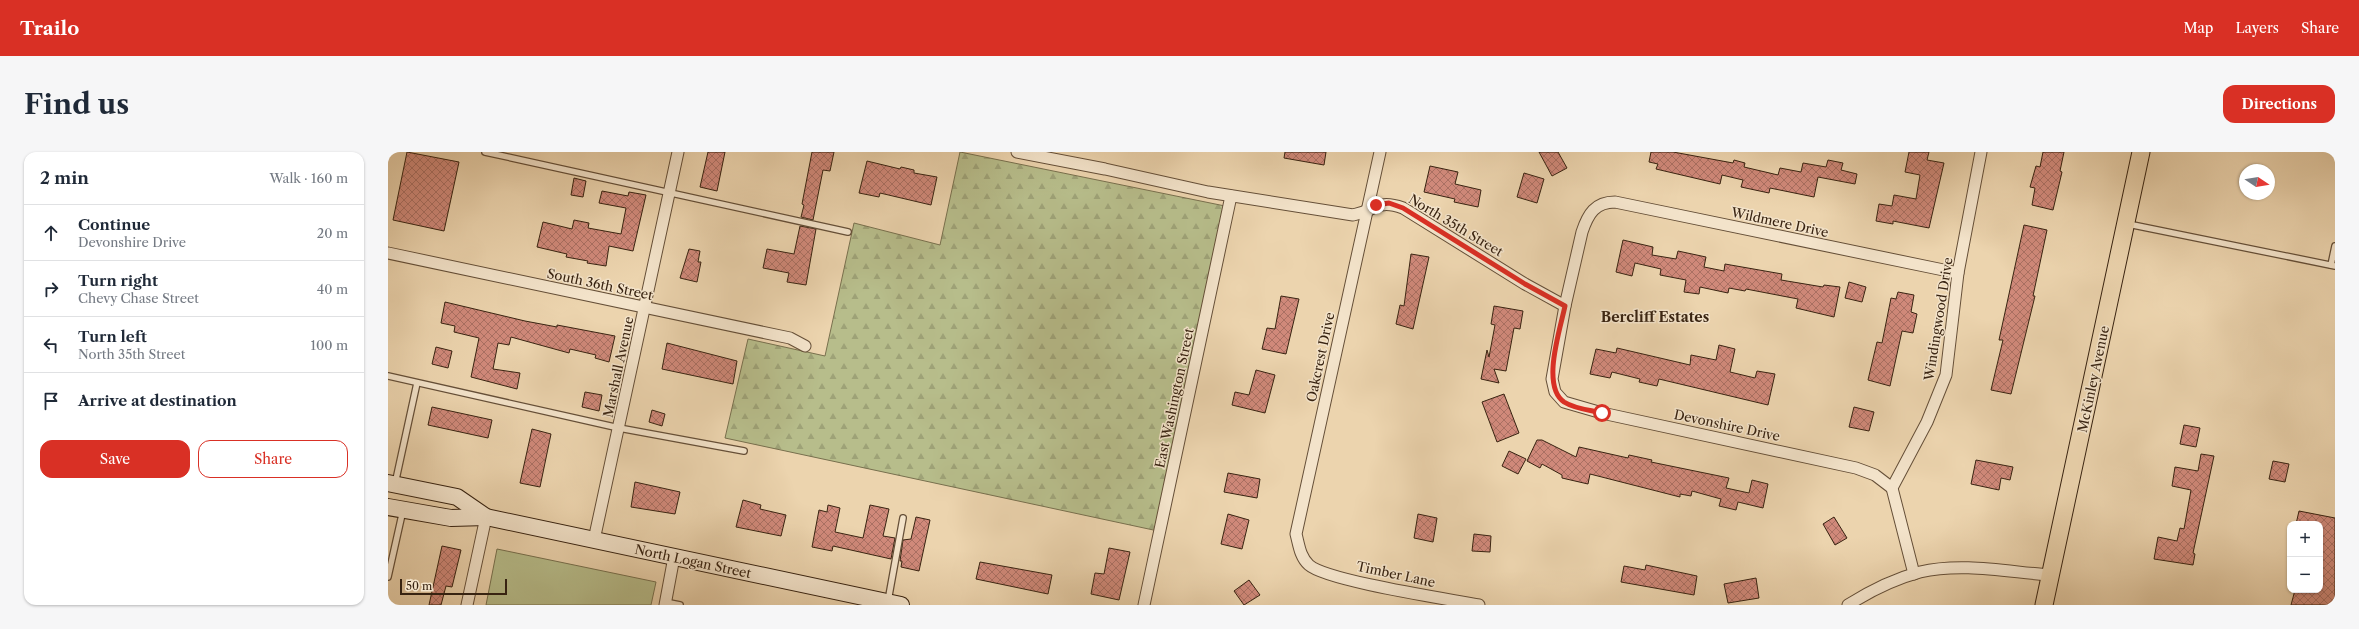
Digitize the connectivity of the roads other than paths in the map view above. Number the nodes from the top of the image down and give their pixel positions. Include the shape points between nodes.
1 (484, 152) edge
2 (678, 152) edge
3 (1017, 152) edge
4 (1380, 152) edge
5 (1981, 152) edge
6 (2141, 152) edge
7 (670, 192) junction
8 (1231, 196) junction
9 (1366, 212) junction
10 (2126, 224) junction
11 (848, 232) dead end
12 (2335, 246) edge
13 (388, 253) edge
14 (2333, 266) edge
15 (1958, 273) junction
16 (1565, 306) junction
17 (646, 308) junction
18 (805, 346) dead end
19 (388, 376) edge
20 (417, 383) junction
21 (619, 428) junction
22 (744, 451) dead end
23 (392, 483) edge
24 (1892, 488) junction
25 (396, 509) edge
26 (486, 518) junction
27 (903, 518) dead end
28 (594, 540) junction
29 (674, 557) junction
30 (1309, 565) joint
31 (1914, 574) junction
32 (2050, 575) junction
33 (388, 577) edge
34 (866, 601) edge
35 (665, 604) edge
36 (894, 604) edge
37 (466, 605) edge
38 (680, 605) edge
39 (1144, 605) edge
40 (1479, 605) edge
41 (1848, 605) edge
42 (2044, 605) edge

1 - 7 lane
2 - 7 street, Marshall Avenue
3 - 8 street, North 35th Street
4 - 9 street, Oakcrest Drive
5 - 15 street, Windingwood Drive
6 - 10 main road, McKinley Avenue
7 - 11 lane
7 - 17 street, Marshall Avenue
8 - 9 street, North 35th Street via 1289,203 1353,215
8 - 39 street, East Washington Street
9 - 16 street, North 35th Street via 1376,205 1389,203 1403,208
9 - 30 street, Oakcrest Drive via 1296,534 1300,554
10 - 14 lane
10 - 32 main road, McKinley Avenue
12 - 14 lane
13 - 17 street, South 36th Street
15 - 16 street, Wildmere Drive via 1634,205 1604,202 1597,206 1586,220
15 - 24 street, Windingwood Drive via 1946,375 1927,422
16 - 24 street, Devonshire Drive via 1552,379 1555,392 1564,402 1575,407 1856,468 1875,475
17 - 18 street, South 36th Street via 790,338
17 - 21 street, Marshall Avenue
19 - 20 lane
20 - 21 lane
20 - 23 lane
21 - 22 lane
21 - 28 street, Marshall Avenue
23 - 26 street, North Logan Street via 456,497
24 - 31 street via 1900,511
25 - 26 street, North Logan Street via 451,518
25 - 33 lane
26 - 28 street, North Logan Street
26 - 37 street
27 - 36 lane
28 - 29 street, North Logan Street
29 - 34 street, North Logan Street
29 - 35 street
30 - 40 street, Timber Lane via 1333,575
31 - 32 street via 1982,568
31 - 41 street via 1890,582
32 - 42 main road, McKinley Avenue
34 - 36 street, North Logan Street
35 - 38 lane

